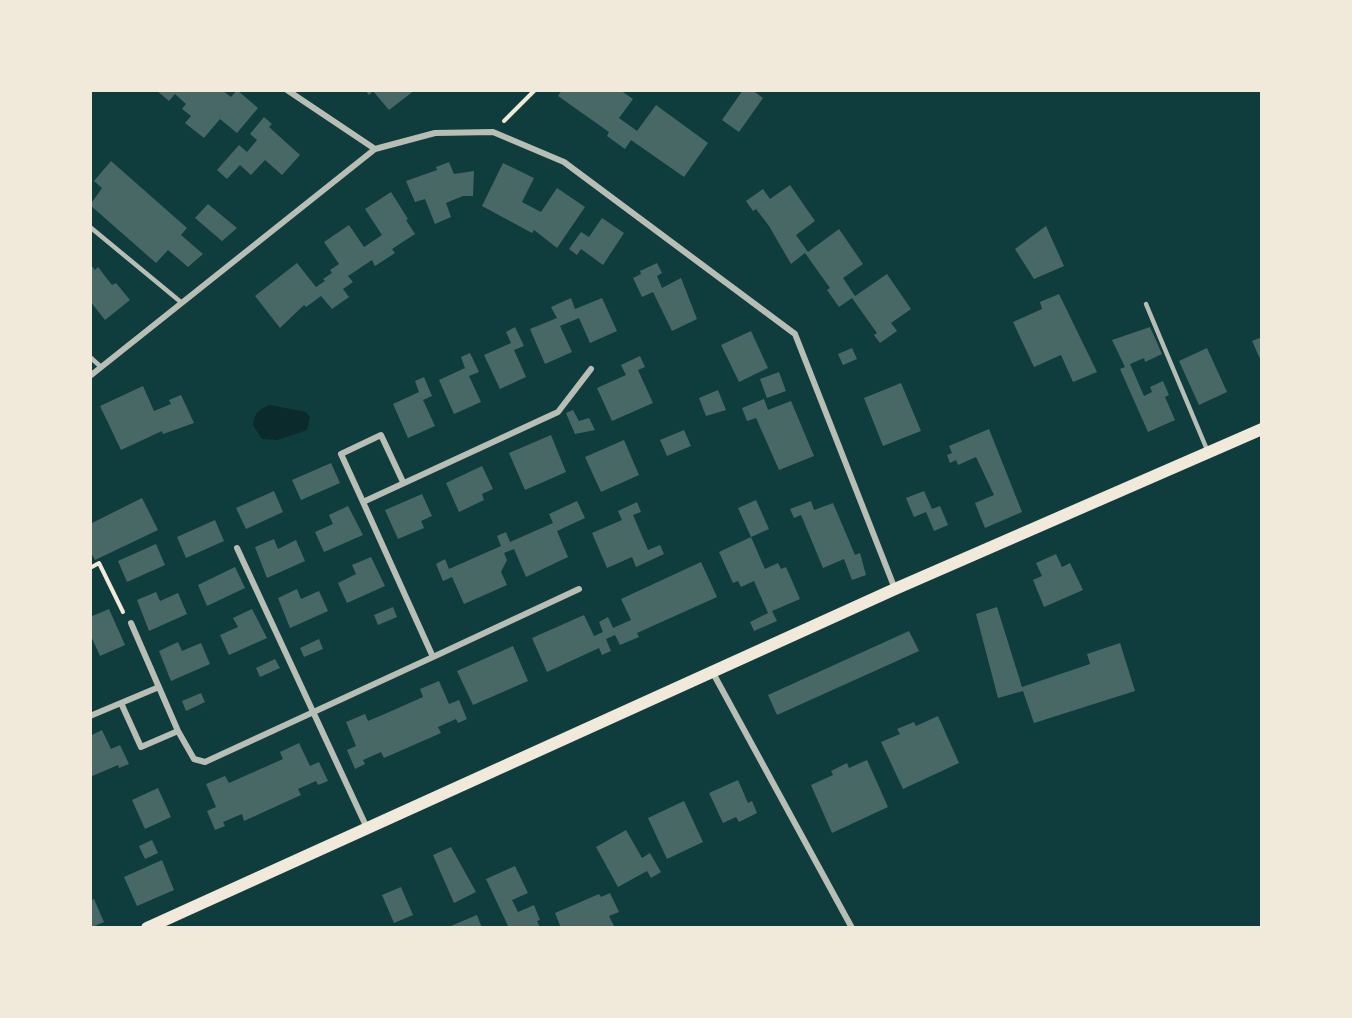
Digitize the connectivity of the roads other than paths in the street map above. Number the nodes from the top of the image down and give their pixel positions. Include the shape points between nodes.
1 (288, 90) edge
2 (375, 149) junction
3 (90, 226) edge
4 (182, 303) junction
5 (1146, 304) dead end
6 (90, 357) edge
7 (101, 367) junction
8 (591, 369) dead end
9 (90, 376) edge
10 (1262, 429) edge
11 (1208, 452) junction
12 (404, 482) junction
13 (363, 502) junction
14 (237, 548) dead end
15 (895, 588) junction
16 (579, 590) dead end
17 (131, 623) road end
18 (433, 657) junction
19 (713, 673) junction
20 (159, 687) junction
21 (121, 703) junction
22 (314, 713) junction
23 (90, 716) edge
24 (178, 731) junction
25 (367, 828) junction
26 (147, 928) edge
27 (852, 928) edge

1 - 2 street
2 - 4 street
2 - 15 street via 435,133 493,132 564,162 795,334
3 - 4 lane
4 - 7 street
5 - 11 lane
6 - 7 lane
7 - 9 street
8 - 12 street via 558,412
10 - 11 main road
11 - 15 main road
12 - 13 street
12 - 13 street via 381,435 341,454
13 - 18 street
14 - 22 street
15 - 19 main road
16 - 18 street
17 - 20 street
18 - 22 street
19 - 25 main road
19 - 27 street
20 - 21 street
20 - 24 street
21 - 23 street
21 - 24 street via 141,747
22 - 24 street via 205,762 194,759
22 - 25 street
25 - 26 main road

